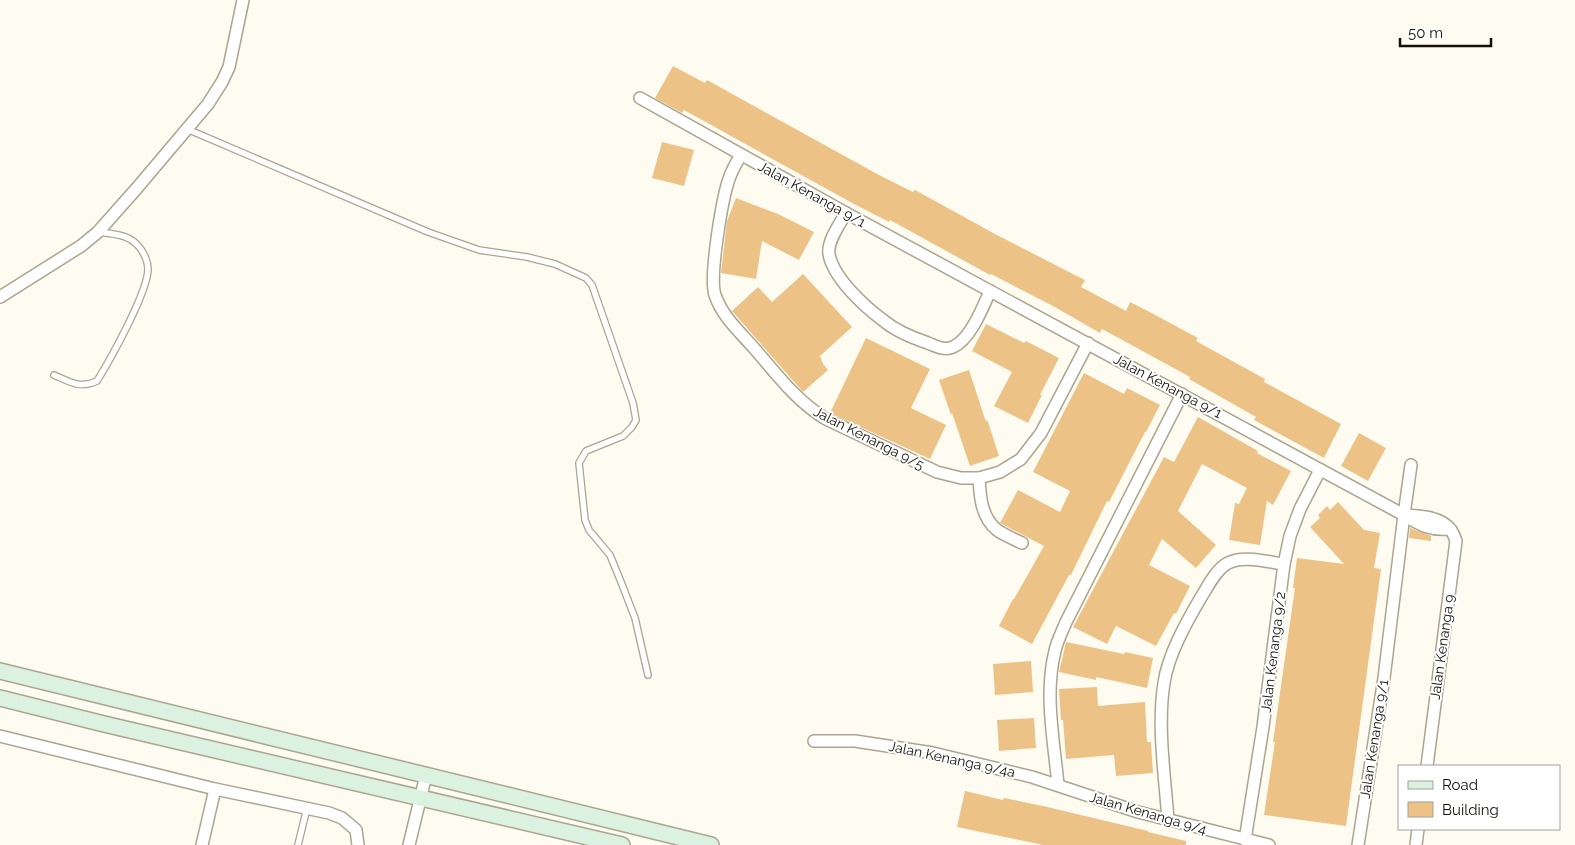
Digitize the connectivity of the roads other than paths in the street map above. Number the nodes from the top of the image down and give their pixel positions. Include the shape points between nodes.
1 (243, 0) edge
2 (640, 98) dead end
3 (187, 129) junction
4 (740, 155) junction
5 (846, 213) junction
6 (98, 232) junction
7 (990, 291) junction
8 (0, 297) edge
9 (1088, 343) junction
10 (54, 375) dead end
11 (1182, 394) junction
12 (1411, 465) dead end
13 (1320, 470) junction
14 (979, 478) junction
15 (1404, 515) junction
16 (1022, 543) dead end
17 (1284, 564) junction
18 (0, 671) edge
19 (648, 675) dead end
20 (0, 698) edge
21 (0, 736) edge
22 (814, 741) dead end
23 (1427, 765) edge
24 (426, 775) junction
25 (1058, 785) junction
26 (215, 789) junction
27 (420, 797) junction
28 (307, 808) junction
29 (1168, 820) junction
30 (1418, 830) edge
31 (1245, 840) junction
32 (202, 845) edge
33 (298, 845) edge
34 (358, 845) edge
35 (409, 845) edge
36 (622, 845) edge
37 (711, 845) edge
38 (1269, 845) edge
39 (1358, 845) edge
40 (1416, 845) edge

1 - 3 street via 229,67 208,104
2 - 4 street, Jalan Kenanga 9/1
3 - 6 street
3 - 19 lane via 428,232 479,250 555,264 586,278 592,285 636,420 623,436 586,451 579,463 585,520 589,530 610,555 621,582 635,618
4 - 5 street, Jalan Kenanga 9/1
4 - 14 street, Jalan Kenanga 9/5 via 726,189 713,277 715,294 723,313 811,410 937,472 961,478
5 - 7 street, Jalan Kenanga 9/1
5 - 7 street via 833,237 829,253 834,270 884,322 943,349 952,348 970,329
6 - 8 street
6 - 10 lane via 123,236 139,247 146,258 148,270 142,291 97,381 87,386 73,384
7 - 9 street, Jalan Kenanga 9/1
9 - 11 street, Jalan Kenanga 9/1
9 - 14 street, Jalan Kenanga 9/5 via 1041,433 1021,459 1000,472
11 - 13 street, Jalan Kenanga 9/1
11 - 25 street via 1066,622 1055,650 1050,702
12 - 15 street
13 - 15 street, Jalan Kenanga 9/1
13 - 17 street, Jalan Kenanga 9/2 via 1300,509
14 - 16 street via 981,504 987,519 997,529
15 - 23 street, Jalan Kenanga 9 via 1418,525 1450,529 1456,541
15 - 39 street, Jalan Kenanga 9/1 via 1384,678
17 - 29 street via 1242,559 1227,564 1212,579 1174,650 1164,682 1161,720
17 - 31 street, Jalan Kenanga 9/2
18 - 24 street
20 - 27 street
21 - 26 street
22 - 25 street, Jalan Kenanga 9/4a via 855,741 933,753
24 - 27 street
24 - 37 street
25 - 29 street, Jalan Kenanga 9/4
26 - 28 street
26 - 32 street
27 - 35 street
27 - 36 street
28 - 33 lane
28 - 34 street via 342,818 356,830
29 - 31 street, Jalan Kenanga 9/4
30 - 40 street
31 - 38 street, Jalan Kenanga 9/4

